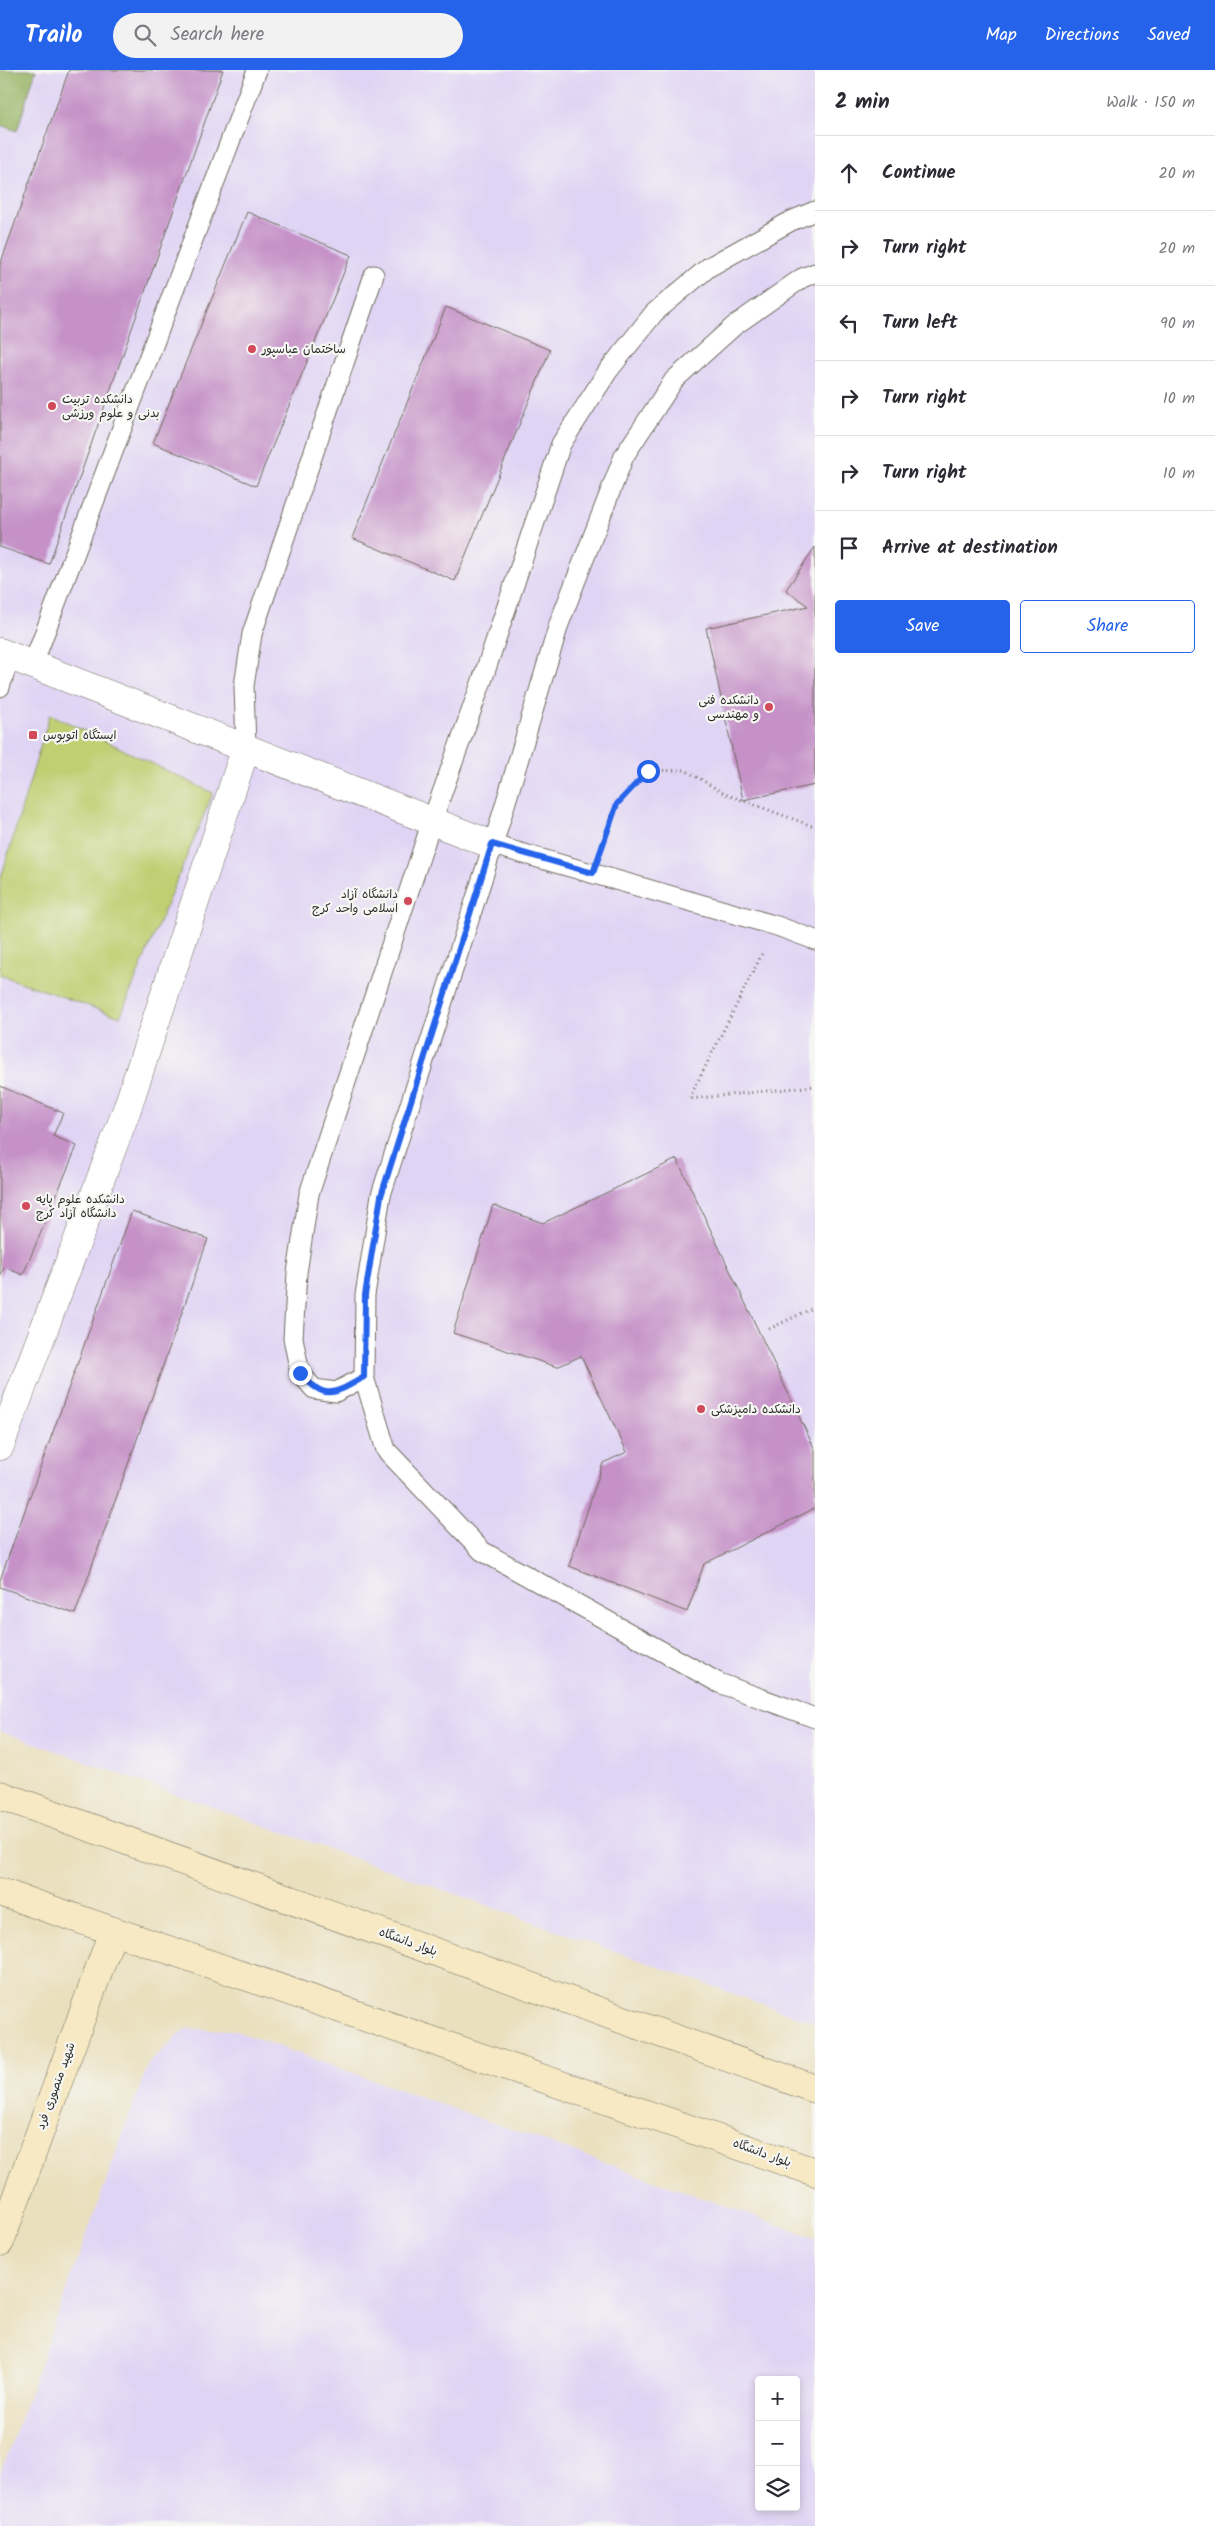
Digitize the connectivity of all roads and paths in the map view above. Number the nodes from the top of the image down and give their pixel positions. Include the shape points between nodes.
1 (257, 70) edge
2 (815, 211) edge
3 (815, 273) edge
4 (374, 275) dead end
5 (14, 658) edge
6 (0, 687) edge
7 (246, 747) junction
8 (432, 821) junction
9 (815, 827) edge
10 (492, 844) junction
11 (593, 873) junction
12 (777, 926) junction
13 (815, 940) edge
14 (815, 1086) edge
15 (815, 1307) edge
16 (770, 1329) dead end
17 (364, 1377) junction
18 (0, 1446) edge
19 (815, 1718) edge
20 (0, 1795) edge
21 (0, 1892) edge
22 (113, 1932) junction
23 (815, 2089) edge
24 (815, 2172) edge
25 (0, 2242) edge

1 - 5 lane
2 - 8 lane via 709,267 654,313 608,371 561,444
3 - 10 lane via 802,278 734,326 674,380 624,456 559,624
4 - 7 lane via 252,634 244,686
5 - 6 lane
5 - 7 street
7 - 8 street
7 - 18 street via 127,1109
8 - 10 street
8 - 17 lane via 309,1194 298,1274 293,1338 300,1373 314,1389 336,1392
9 - 11 path via 725,794 685,770 648,771 617,804
10 - 11 lane
10 - 17 lane via 381,1196 365,1295
11 - 12 lane
12 - 13 lane
12 - 14 path via 689,1099
15 - 16 path
17 - 19 lane via 386,1450 482,1551 719,1683
20 - 23 street, بلوار دانشگاه
21 - 22 street, بلوار دانشگاه
22 - 24 street, بلوار دانشگاه
22 - 25 street, شهید منصوری فرد

